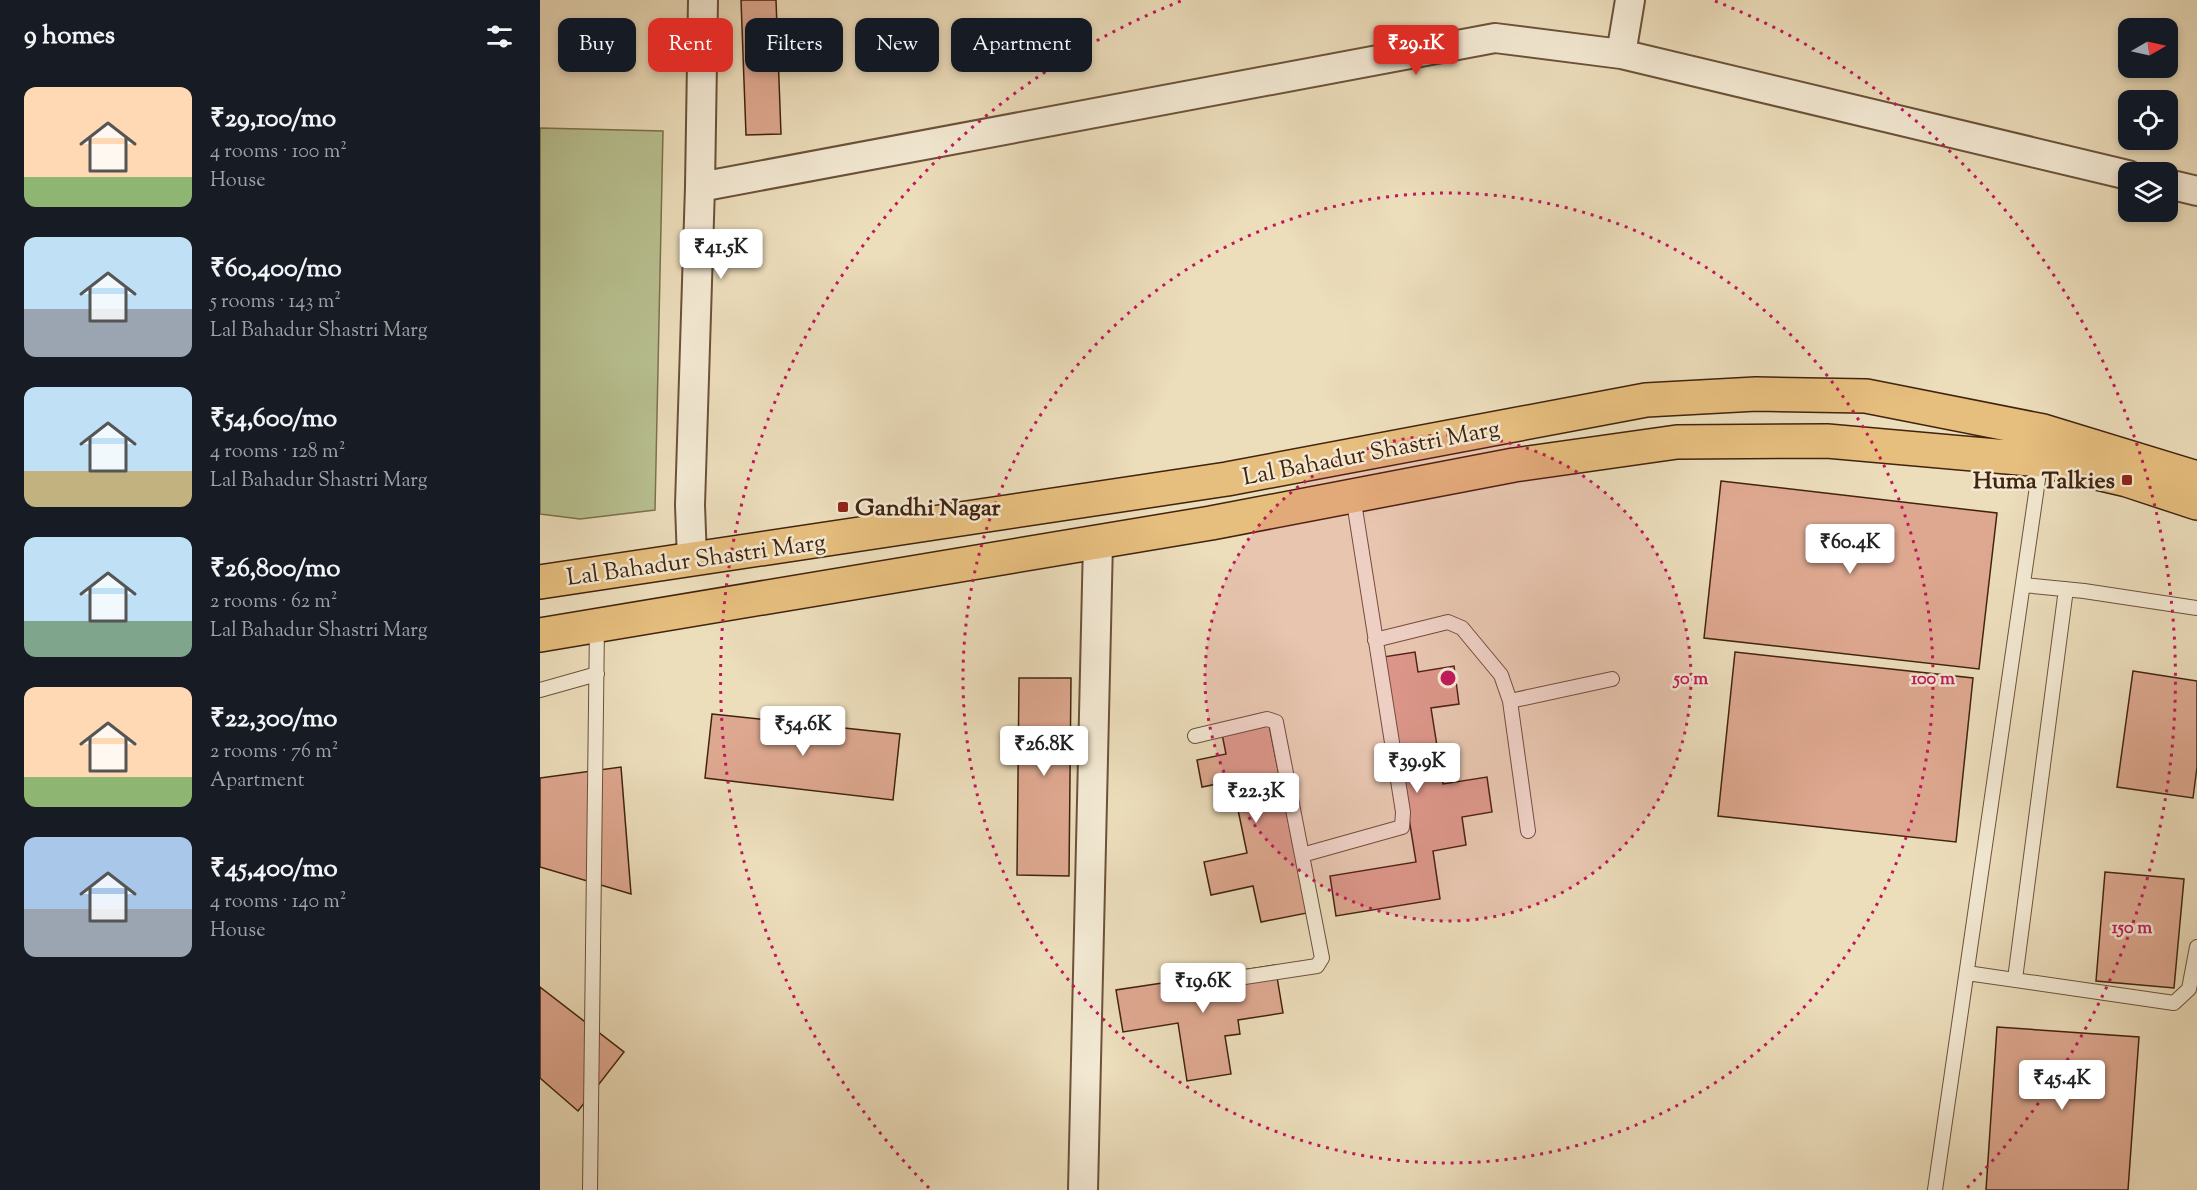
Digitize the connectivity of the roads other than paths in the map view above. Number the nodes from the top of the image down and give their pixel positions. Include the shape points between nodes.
1 (703, 0) edge
2 (1630, 0) edge
3 (1621, 54) junction
4 (2118, 173) edge
5 (2178, 186) edge
6 (700, 187) junction
7 (2197, 191) edge
8 (2042, 446) junction
9 (2197, 477) edge
10 (1353, 496) junction
11 (2197, 503) edge
12 (1098, 542) junction
13 (692, 560) junction
14 (540, 565) edge
15 (591, 574) junction
16 (540, 582) edge
17 (2023, 585) junction
18 (2066, 589) junction
19 (2197, 608) edge
20 (597, 625) junction
21 (540, 635) edge
22 (1375, 639) junction
23 (597, 674) junction
24 (1612, 679) dead end
25 (540, 690) edge
26 (1510, 701) junction
27 (1195, 736) dead end
28 (1528, 831) dead end
29 (1302, 855) junction
30 (2197, 947) edge
31 (1966, 973) junction
32 (2015, 979) junction
33 (1198, 984) dead end
34 (590, 1190) edge
35 (1083, 1190) edge
36 (1935, 1190) edge

1 - 6 street
2 - 3 street
3 - 4 street
3 - 6 street via 1495,38
5 - 7 street
6 - 13 street via 690,505
8 - 9 main road, Lal Bahadur Shastri Marg
8 - 10 main road, Lal Bahadur Shastri Marg via 1677,442 1514,465
8 - 11 main road, Lal Bahadur Shastri Marg
8 - 13 main road, Lal Bahadur Shastri Marg via 1866,396 1756,394 1646,400 1227,479
8 - 17 lane
10 - 12 main road, Lal Bahadur Shastri Marg
10 - 22 lane
12 - 20 main road, Lal Bahadur Shastri Marg
12 - 35 street
13 - 15 main road, Lal Bahadur Shastri Marg
14 - 15 main road
15 - 16 main road, Lal Bahadur Shastri Marg
17 - 18 lane
17 - 31 lane
18 - 19 lane
18 - 32 lane
20 - 21 main road, Lal Bahadur Shastri Marg
20 - 23 lane
22 - 26 lane via 1448,622 1462,628 1501,675
22 - 29 lane via 1402,827
23 - 25 lane
23 - 34 lane
24 - 26 lane
26 - 28 lane
27 - 29 lane via 1267,719 1276,722
29 - 33 lane via 1322,958 1317,966
30 - 32 lane via 2189,989 2174,1003
31 - 32 lane
31 - 36 lane

